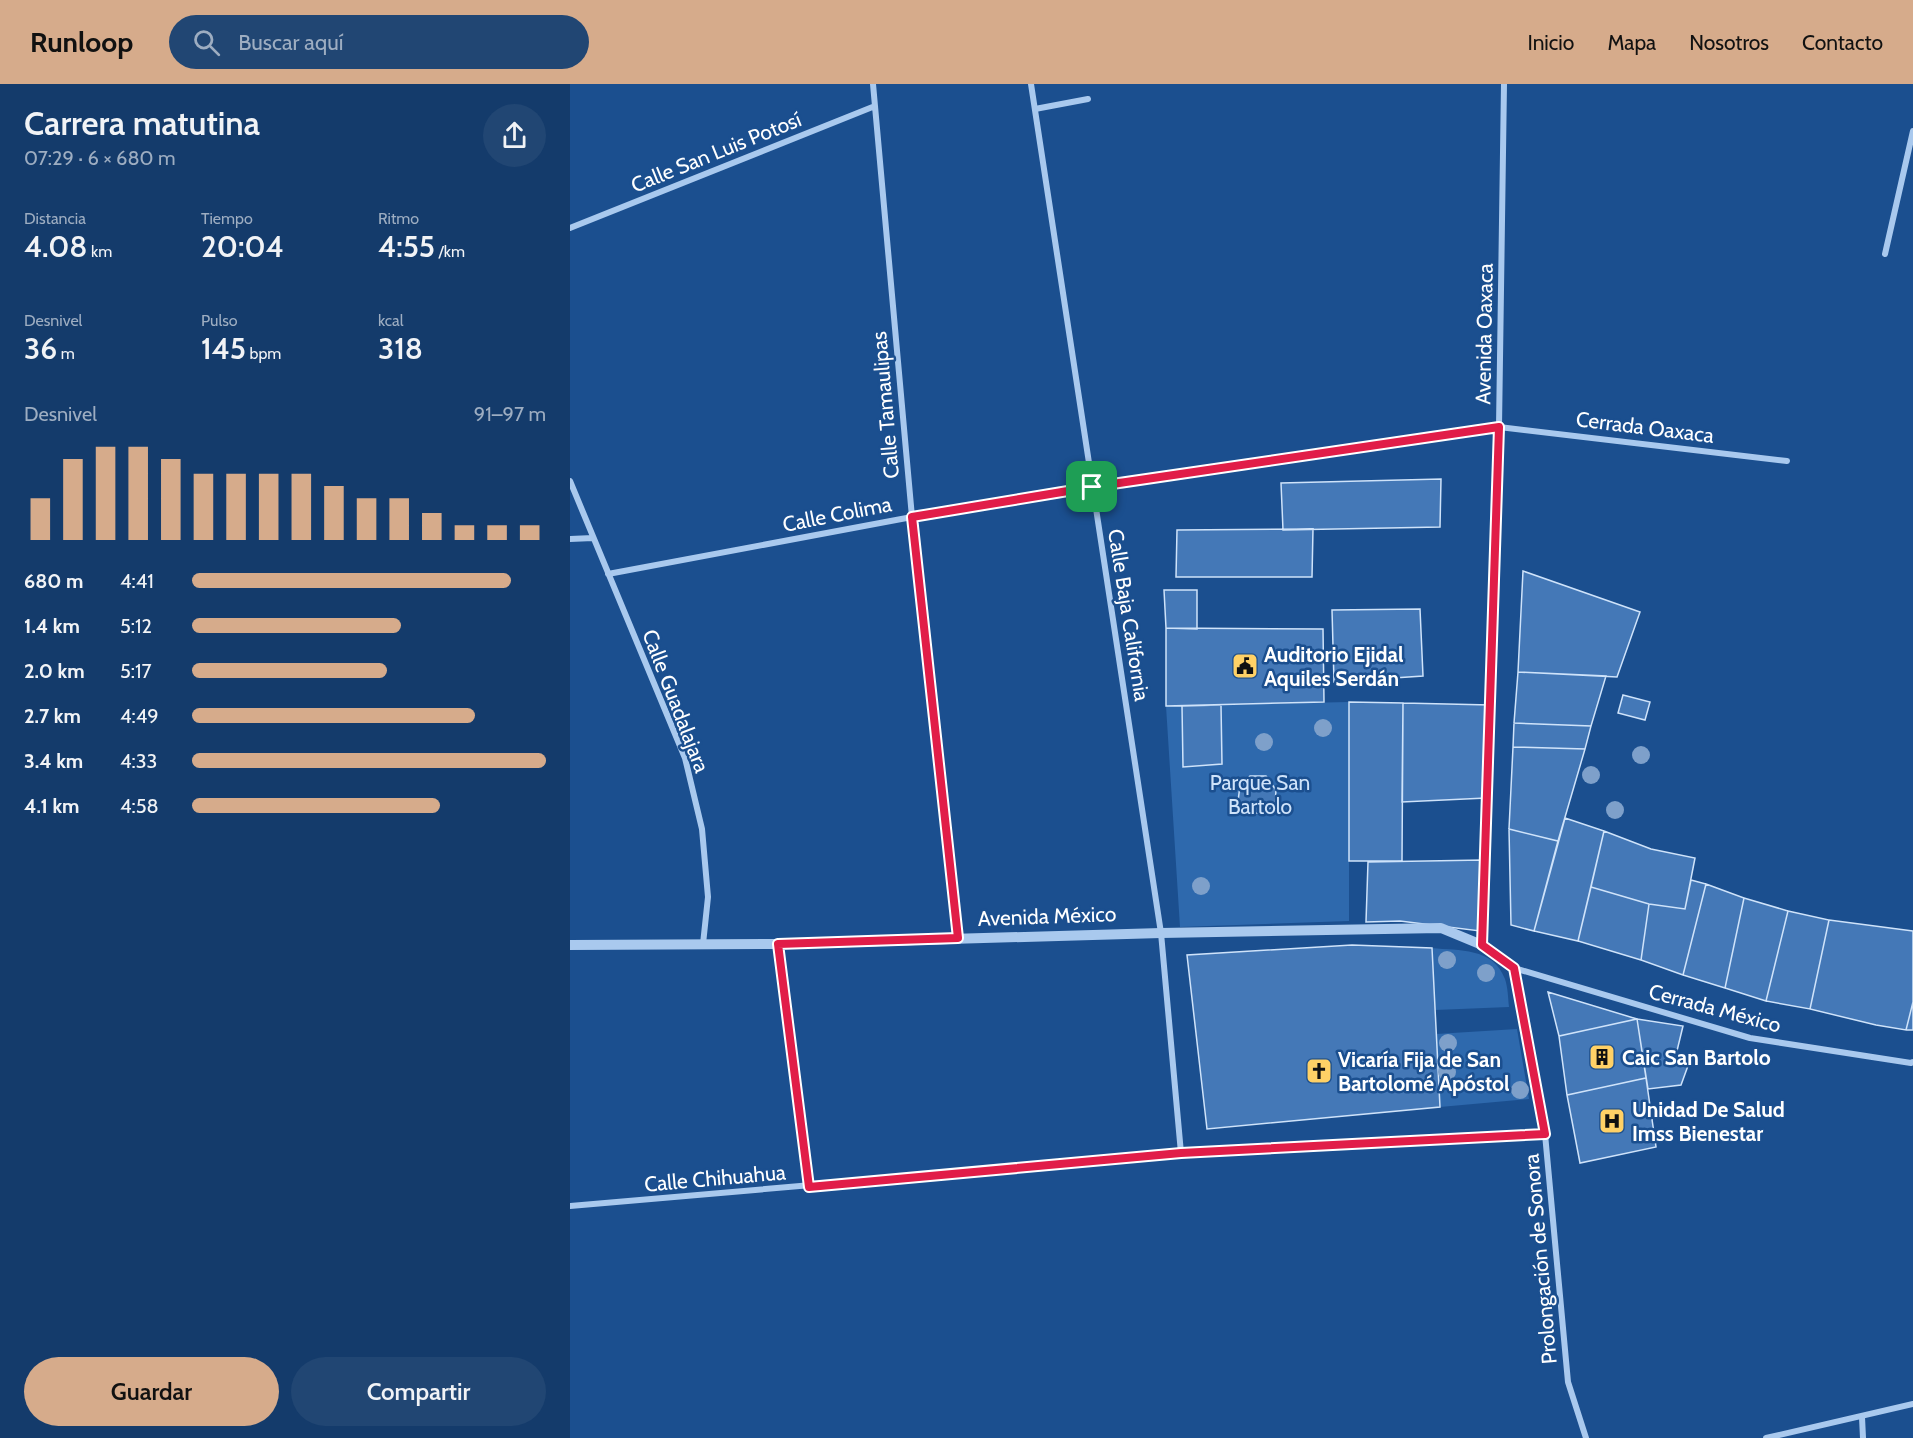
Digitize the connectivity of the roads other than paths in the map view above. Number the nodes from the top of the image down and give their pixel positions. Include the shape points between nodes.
1 (873, 84) edge
2 (1031, 84) edge
3 (1504, 84) edge
4 (1088, 99) dead end
5 (875, 106) junction
6 (1035, 109) junction
7 (1913, 130) edge
8 (570, 228) edge
9 (1885, 254) dead end
10 (1499, 427) junction
11 (1787, 461) dead end
12 (570, 481) edge
13 (1092, 487) junction
14 (912, 517) junction
15 (593, 538) junction
16 (570, 539) edge
17 (608, 574) junction
18 (1161, 933) junction
19 (958, 938) junction
20 (703, 944) junction
21 (778, 944) junction
22 (570, 945) edge
23 (1482, 945) junction
24 (1514, 968) junction
25 (1912, 1062) edge
26 (1545, 1134) junction
27 (1181, 1153) junction
28 (809, 1187) junction
29 (570, 1206) edge
30 (1913, 1404) edge
31 (1862, 1417) junction
32 (1586, 1438) edge
33 (1766, 1438) edge
34 (1863, 1438) edge

1 - 5 street, Calle Tamaulipas
2 - 6 street, Calle Baja California
3 - 10 street, Avenida Oaxaca
4 - 6 street
5 - 8 street, Calle San Luis Potosí
5 - 14 street, Calle Tamaulipas
6 - 13 street, Calle Baja California
7 - 9 street
10 - 11 street, Cerrada Oaxaca
10 - 13 street, Calle Colima
10 - 23 street, Avenida Oaxaca
12 - 15 street, Calle Guadalajara
13 - 14 street, Calle Colima
13 - 18 street, Calle Baja California
14 - 17 street, Calle Colima
14 - 19 street, Calle Tamaulipas
15 - 16 street
15 - 17 street, Calle Guadalajara
17 - 20 street, Calle Guadalajara via 685,758 702,829 708,897
18 - 19 street, Avenida México
18 - 23 street, Avenida México via 1441,928
18 - 27 street, Calle Baja California
19 - 21 street, Avenida México
20 - 21 street, Avenida México
20 - 22 street, Avenida México
21 - 28 street
23 - 24 street, Avenida México
24 - 25 street, Cerrada México via 1750,1038
24 - 26 street, Prolongación de Sonora
26 - 27 street, Calle Chihuahua
26 - 32 street, Prolongación de Sonora via 1568,1382
27 - 28 street, Calle Chihuahua
28 - 29 street, Calle Chihuahua
30 - 31 street
31 - 33 street
31 - 34 street

